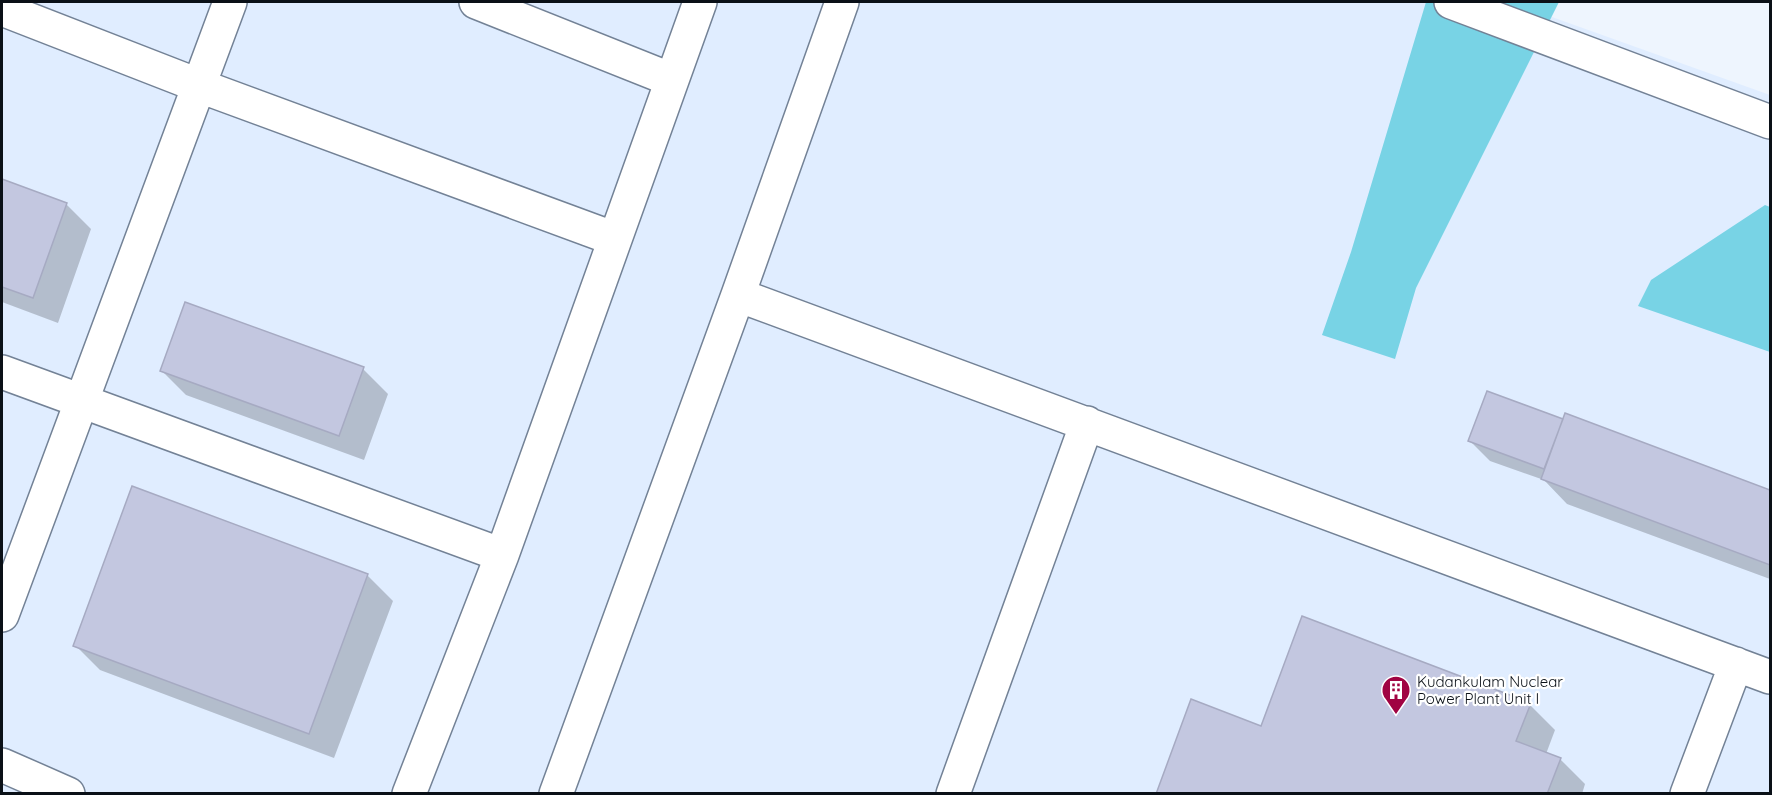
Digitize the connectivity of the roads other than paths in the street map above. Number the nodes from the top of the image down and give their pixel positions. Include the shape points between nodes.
1 (230, 2) edge
2 (477, 2) edge
3 (700, 2) edge
4 (842, 2) edge
5 (1451, 2) edge
6 (2, 9) edge
7 (672, 80) junction
8 (200, 86) junction
9 (1770, 122) edge
10 (615, 239) junction
11 (738, 294) junction
12 (2, 372) edge
13 (83, 401) junction
14 (1087, 423) junction
15 (502, 555) junction
16 (2, 615) edge
17 (1736, 664) junction
18 (1770, 677) edge
19 (2, 765) edge
20 (68, 794) edge
21 (409, 794) edge
22 (556, 794) edge
23 (953, 794) edge
24 (1687, 794) edge

1 - 8 lane
2 - 7 lane
3 - 7 lane
4 - 11 lane
5 - 9 lane
6 - 8 lane
7 - 10 lane
8 - 10 lane
8 - 13 lane
10 - 15 lane
11 - 14 lane
11 - 22 lane
12 - 13 lane
13 - 15 lane
13 - 16 lane
14 - 17 lane
14 - 23 lane
15 - 21 lane
17 - 18 lane
17 - 24 lane
19 - 20 lane

